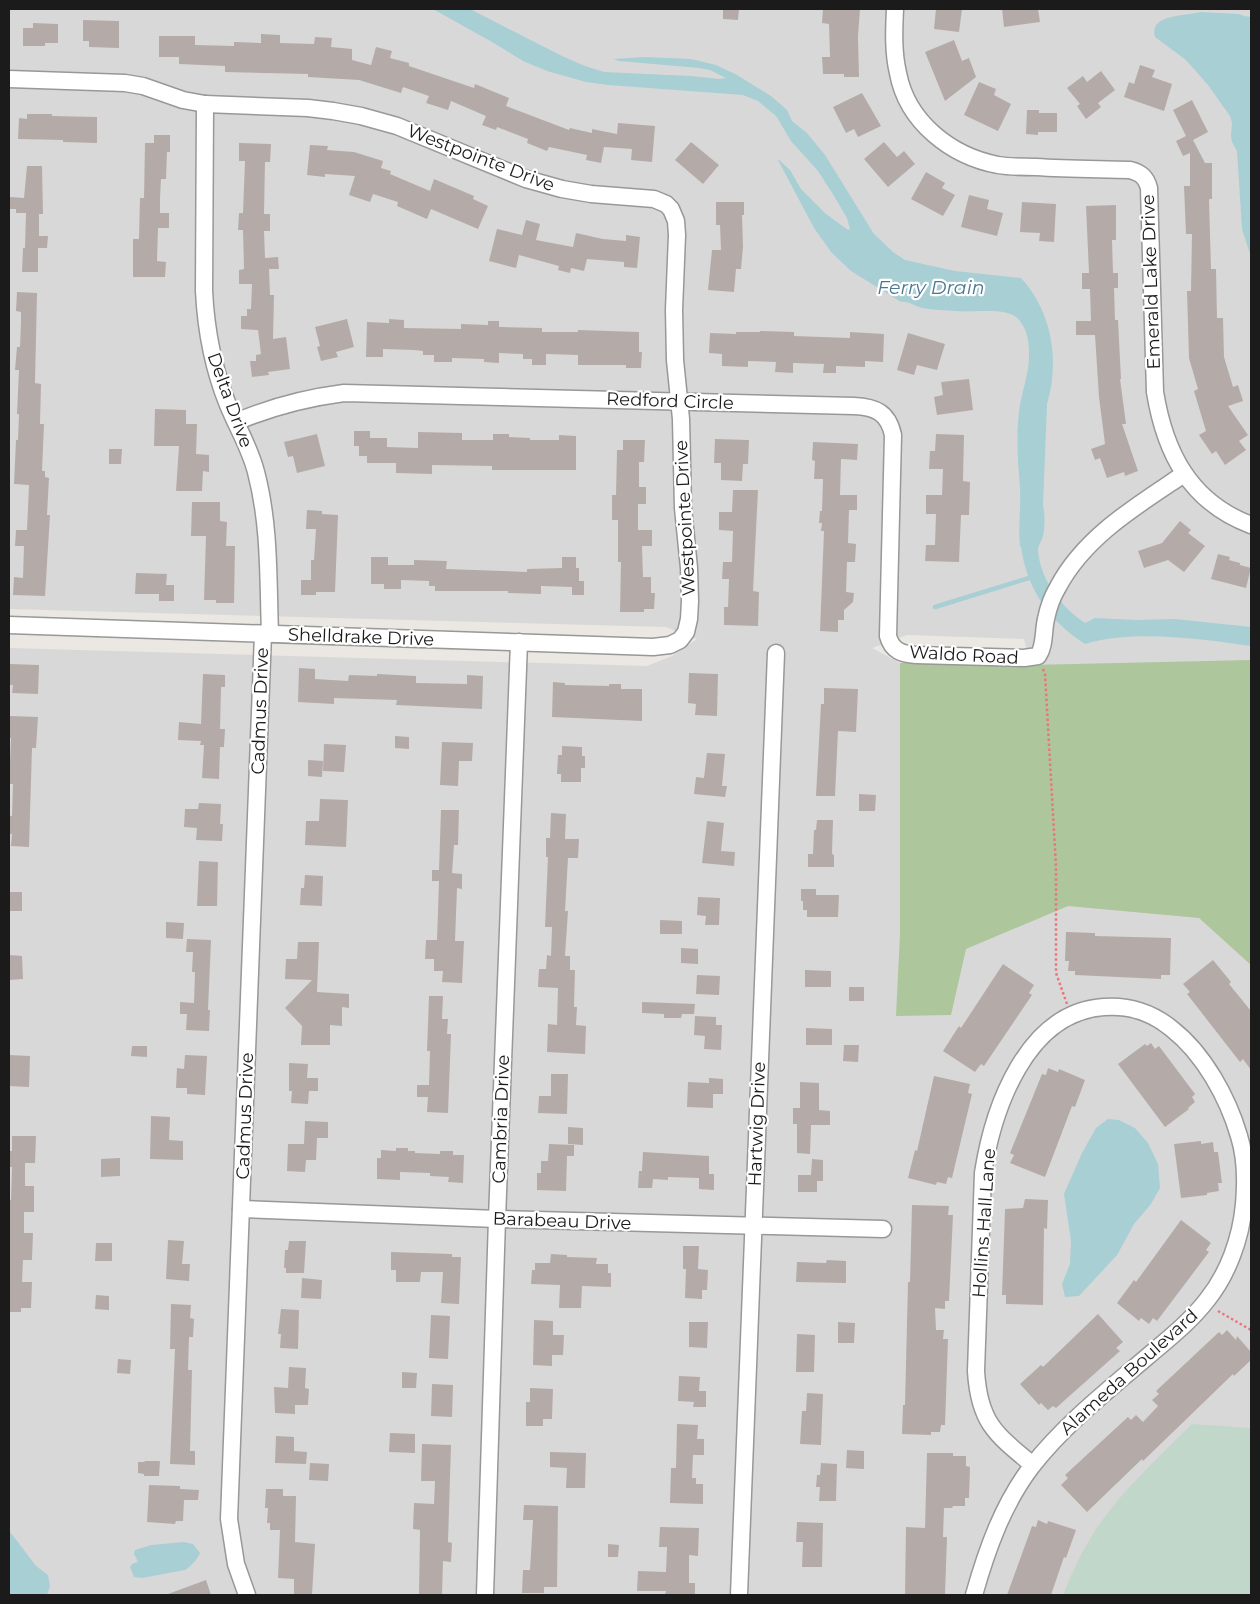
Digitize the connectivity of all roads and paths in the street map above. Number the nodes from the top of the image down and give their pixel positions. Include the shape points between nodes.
1 (895, 9) edge
2 (9, 79) edge
3 (205, 104) junction
4 (679, 400) junction
5 (236, 422) junction
6 (1184, 474) junction
7 (1251, 525) edge
8 (9, 625) edge
9 (266, 634) junction
10 (888, 636) joint
11 (519, 642) junction
12 (653, 647) joint
13 (1040, 651) junction
14 (776, 652) dead end
15 (1066, 1002) dead end
16 (1127, 1008) joint
17 (241, 1210) junction
18 (497, 1219) junction
19 (753, 1227) junction
20 (883, 1230) dead end
21 (1217, 1310) dead end
22 (1251, 1330) edge
23 (1033, 1466) junction
24 (247, 1595) edge
25 (485, 1595) edge
26 (739, 1595) edge
27 (974, 1595) edge

1 - 6 street, Emerald Lake Drive via 895,54 904,93 921,121 946,144 970,157 1000,165 1130,170 1147,180 1155,392 1168,444
2 - 3 street, Westpointe Drive via 124,83
3 - 4 street, Westpointe Drive via 308,108 361,116 397,126 526,179 562,190 654,199 666,204 676,221 677,235 674,318
3 - 5 street, Delta Drive via 206,321 217,375
4 - 5 street, Redford Circle via 344,393 281,404
4 - 10 street, Redford Circle via 864,407 886,418 892,430 893,449
4 - 12 street, Westpointe Drive via 689,620 680,640 670,646
5 - 9 street, Delta Drive via 252,460 264,506
6 - 7 street, Emerald Lake Drive via 1212,503
6 - 13 street via 1116,521 1087,547 1057,588
8 - 9 street, Shelldrake Drive
9 - 11 street, Shelldrake Drive
9 - 17 street, Cadmus Drive
10 - 13 street, Waldo Road via 892,647 905,654 1024,658
11 - 12 street, Shelldrake Drive
11 - 18 street, Cambria Drive
13 - 15 path via 1045,674 1056,867 1056,973
14 - 19 street, Hartwig Drive
16 - 23 street, Hollins Hall Lane via 1095,1007 1072,1015 1041,1036 1015,1075 988,1147 984,1173 977,1393 990,1425 1001,1439
16 - 23 street, Alameda Boulevard via 1146,1012 1176,1032 1220,1089 1235,1123 1244,1157 1245,1192 1240,1228 1231,1258 1209,1298 1183,1327 1065,1430
17 - 18 street, Barabeau Drive
17 - 24 street, Cadmus Drive via 229,1519 236,1564
18 - 19 street, Barabeau Drive
18 - 25 street, Cambria Drive
19 - 20 street, Barabeau Drive
19 - 26 street, Hartwig Drive
21 - 22 path
23 - 27 street, Alameda Boulevard via 1003,1513 983,1562

